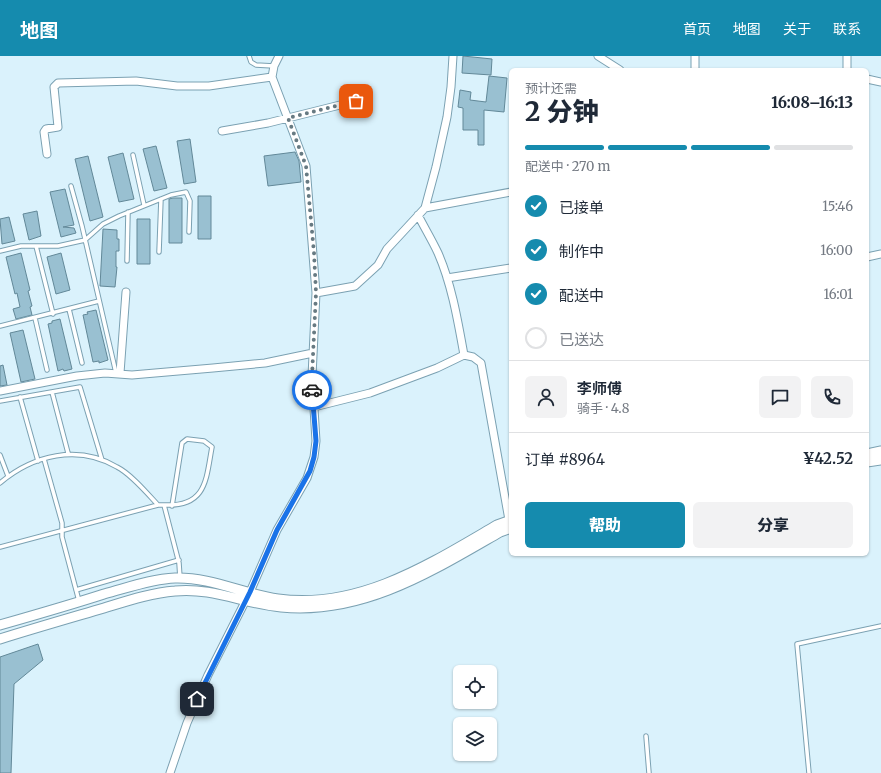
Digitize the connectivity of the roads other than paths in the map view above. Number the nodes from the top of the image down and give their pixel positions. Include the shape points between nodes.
1 (249, 56) edge
2 (279, 56) edge
3 (453, 56) edge
4 (598, 56) edge
5 (695, 56) edge
6 (847, 56) edge
7 (274, 66) junction
8 (617, 68) edge
9 (695, 68) edge
10 (847, 68) edge
11 (272, 77) junction
12 (869, 79) edge
13 (881, 82) edge
14 (356, 101) dead end
15 (288, 118) junction
16 (222, 131) dead end
17 (46, 154) dead end
18 (133, 155) dead end
19 (71, 186) dead end
20 (509, 192) edge
21 (161, 199) junction
22 (144, 205) junction
23 (425, 208) junction
24 (128, 212) junction
25 (418, 215) junction
26 (189, 232) dead end
27 (85, 240) junction
28 (36, 246) junction
29 (0, 251) edge
30 (159, 252) dead end
31 (881, 254) edge
32 (869, 257) edge
33 (127, 261) dead end
34 (509, 268) edge
35 (447, 278) junction
36 (126, 292) dead end
37 (316, 293) junction
38 (99, 301) junction
39 (69, 309) junction
40 (53, 314) junction
41 (35, 318) junction
42 (0, 326) edge
43 (312, 353) junction
44 (464, 355) junction
45 (82, 363) dead end
46 (47, 370) dead end
47 (118, 373) junction
48 (0, 391) edge
49 (52, 392) junction
50 (20, 397) junction
51 (0, 401) edge
52 (314, 407) junction
53 (881, 451) edge
54 (68, 453) junction
55 (869, 454) edge
56 (0, 455) edge
57 (44, 459) junction
58 (102, 460) junction
59 (881, 460) edge
60 (38, 461) junction
61 (869, 462) edge
62 (8, 476) junction
63 (0, 484) edge
64 (158, 505) junction
65 (164, 505) junction
66 (172, 506) junction
67 (509, 517) edge
68 (509, 524) edge
69 (62, 530) junction
70 (0, 547) edge
71 (179, 560) junction
72 (180, 578) junction
73 (76, 590) junction
74 (248, 596) junction
75 (79, 602) junction
76 (0, 625) edge
77 (881, 626) edge
78 (0, 638) edge
79 (646, 736) dead end
80 (170, 773) edge
81 (649, 773) edge
82 (809, 773) edge

1 - 7 lane via 253,63
2 - 7 street
3 - 23 street via 452,88 447,117
4 - 8 street
5 - 9 street
6 - 10 street
7 - 11 street
11 - 15 street
11 - 17 street via 209,86 177,86 136,81 58,83 54,87 58,127 46,129 44,132
12 - 13 street
14 - 15 street
15 - 16 street
15 - 37 street via 306,166
18 - 22 lane
19 - 27 lane
20 - 23 street
21 - 22 lane
21 - 26 lane via 186,192 190,200
21 - 30 lane
22 - 24 lane
23 - 25 street
24 - 27 lane via 103,224
24 - 33 lane
25 - 35 street via 438,253
25 - 37 street via 387,249 378,265 355,286
27 - 28 lane via 67,245
27 - 38 lane
28 - 29 lane via 21,246
28 - 40 lane
31 - 32 street
34 - 35 street
35 - 44 street
36 - 47 street
37 - 43 street
38 - 39 lane
38 - 47 lane
39 - 40 lane
39 - 45 lane
40 - 41 lane
41 - 42 lane
41 - 46 lane
43 - 47 street via 250,365
43 - 52 street
44 - 52 street via 438,368 370,393
44 - 67 street via 482,363
47 - 48 street via 77,376
49 - 50 lane
49 - 54 lane
49 - 58 lane via 80,387
50 - 51 lane
50 - 60 lane
52 - 74 street via 315,449 310,471 277,530
53 - 55 street
54 - 57 lane
54 - 58 lane
56 - 62 lane
57 - 60 lane
57 - 69 lane
58 - 64 lane via 118,467
59 - 61 street
60 - 62 lane
62 - 63 lane
64 - 65 lane
64 - 69 lane
65 - 66 lane
65 - 71 lane
66 - 66 lane via 188,502 198,496 204,488 212,446 207,442 188,439 182,443
68 - 74 street via 500,532 409,583 345,604 298,608 266,605
69 - 70 lane
69 - 73 lane
71 - 72 lane
71 - 73 lane
72 - 74 street via 208,581
72 - 75 street via 158,580
73 - 75 lane
74 - 78 street via 200,590 162,592
74 - 80 street via 197,699
75 - 76 street
77 - 82 lane via 797,644
79 - 81 lane

